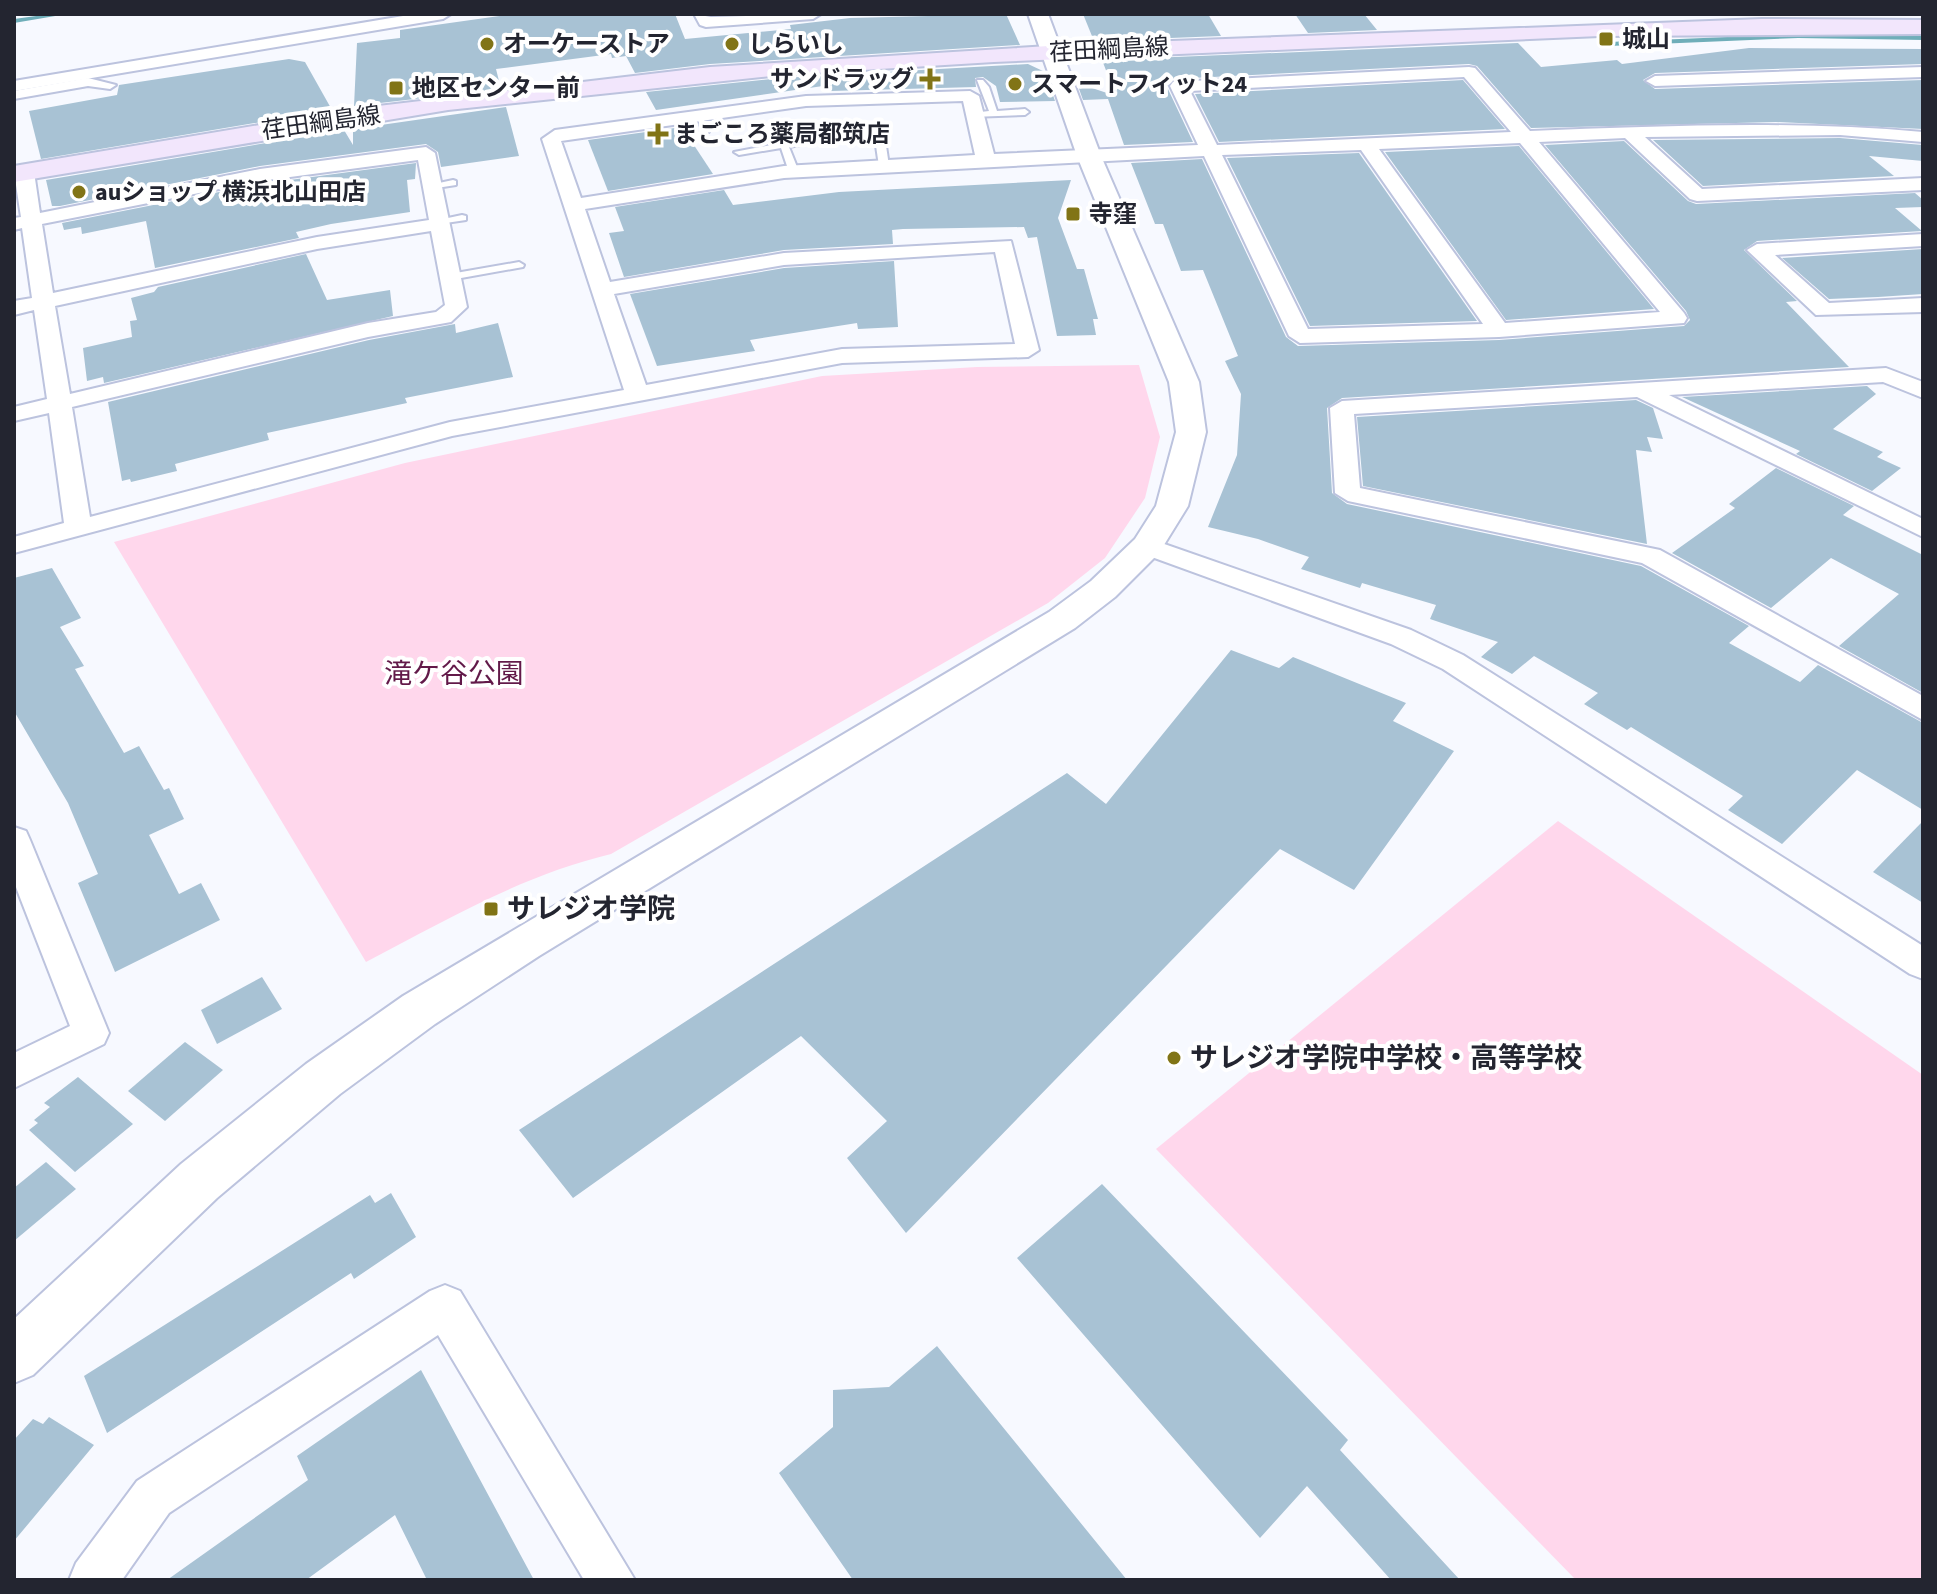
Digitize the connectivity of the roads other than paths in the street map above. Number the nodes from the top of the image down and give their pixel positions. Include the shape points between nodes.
1 (443, 14) edge
2 (702, 14) edge
3 (813, 14) edge
4 (1778, 14) edge
5 (1798, 14) edge
6 (1923, 18) edge
7 (1923, 27) edge
8 (1046, 34) edge
9 (1923, 72) edge
10 (980, 82) dead end
11 (110, 85) dead end
12 (14, 86) edge
13 (14, 95) edge
14 (1025, 112) dead end
15 (984, 114) junction
16 (1710, 129) junction
17 (1630, 133) junction
18 (1524, 137) junction
19 (1923, 137) edge
20 (880, 139) dead end
21 (797, 143) dead end
22 (1366, 144) junction
23 (784, 145) junction
24 (1209, 151) junction
25 (739, 152) dead end
26 (1089, 156) junction
27 (986, 160) junction
28 (884, 166) junction
29 (17, 168) edge
30 (794, 172) junction
31 (453, 183) dead end
32 (1923, 184) edge
33 (430, 186) junction
34 (572, 205) junction
35 (462, 218) dead end
36 (22, 222) edge
37 (439, 223) junction
38 (1923, 240) edge
39 (519, 265) dead end
40 (450, 277) junction
41 (599, 290) junction
42 (44, 301) junction
43 (1923, 305) edge
44 (14, 308) edge
45 (1499, 330) junction
46 (1923, 391) edge
47 (1643, 392) junction
48 (637, 394) junction
49 (58, 403) junction
50 (14, 414) edge
51 (78, 527) junction
52 (1923, 529) edge
53 (14, 545) edge
54 (1147, 546) junction
55 (1923, 709) edge
56 (14, 840) edge
57 (1923, 964) edge
58 (14, 1071) edge
59 (14, 1356) edge
60 (93, 1580) edge
61 (611, 1580) edge

1 - 12 street
2 - 3 street via 706,22
4 - 8 main road, 荏田綱島線
5 - 6 main road
7 - 8 main road, 荏田綱島線
8 - 26 street
8 - 29 main road, 荏田綱島線 via 516,95
9 - 16 street via 1655,81
10 - 15 lane via 985,87
11 - 13 street via 88,82
14 - 15 lane
15 - 27 street
15 - 34 street via 970,96 806,101 702,123 634,121 576,129 551,139
16 - 17 street
16 - 19 street
17 - 18 street
17 - 32 street via 1697,195
18 - 22 street
18 - 24 street via 1469,72 1179,86
18 - 45 street via 1676,318
20 - 28 lane
21 - 23 lane
22 - 24 street
22 - 45 street
23 - 25 lane
23 - 30 lane
24 - 26 street
24 - 45 street via 1300,336
26 - 27 street
26 - 54 street via 1184,382 1188,407 1191,432 1172,506
27 - 28 street
28 - 30 street
29 - 36 street
30 - 34 street
31 - 33 lane
33 - 36 street via 426,153 260,175
33 - 37 street
34 - 41 street
35 - 37 lane
36 - 42 street
37 - 40 street
37 - 42 street via 317,243
38 - 43 street via 1757,250 1824,310
39 - 40 lane
40 - 49 street via 456,307 443,317
41 - 48 street
41 - 48 street via 784,259 1004,245 1028,350 842,356
42 - 44 street
42 - 49 street
46 - 47 street via 1886,375 1696,382
47 - 52 street
47 - 55 street via 1342,408 1348,493 1650,556
48 - 51 street via 450,429
49 - 50 street
49 - 51 street
51 - 53 street
54 - 57 street via 1401,637 1453,662
54 - 59 street via 1062,620 419,1010 323,1079 199,1181
56 - 58 street via 91,1033
60 - 61 street via 153,1497 445,1306

